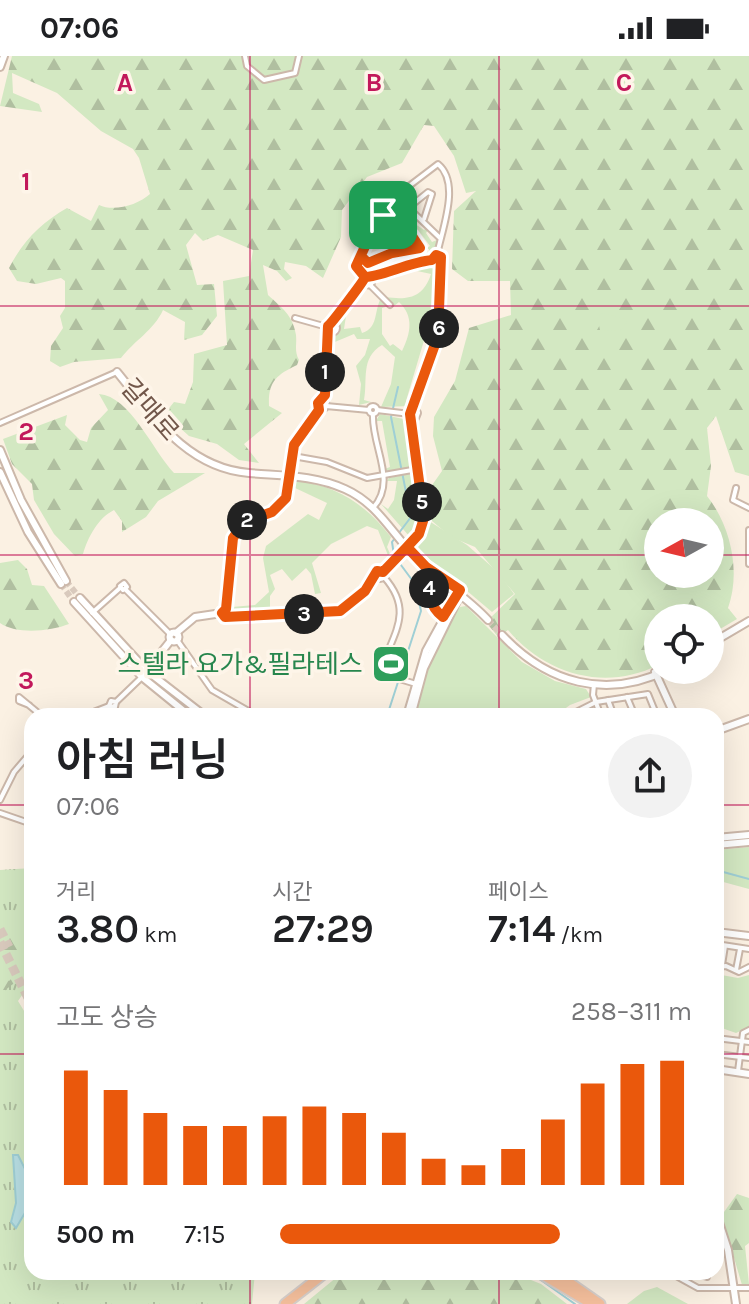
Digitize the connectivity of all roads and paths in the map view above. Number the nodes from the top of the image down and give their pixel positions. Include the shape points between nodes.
1 (4, 56) edge
2 (245, 56) edge
3 (299, 56) edge
4 (0, 67) edge
5 (434, 188) dead end
6 (428, 192) junction
7 (407, 209) junction
8 (424, 220) junction
9 (440, 238) junction
10 (402, 251) junction
11 (361, 256) junction
12 (382, 256) junction
13 (436, 259) junction
14 (367, 281) junction
15 (390, 305) dead end
16 (295, 318) dead end
17 (330, 328) junction
18 (117, 372) joint
19 (322, 405) junction
20 (376, 411) junction
21 (409, 414) junction
22 (0, 423) edge
23 (0, 450) edge
24 (291, 456) junction
25 (413, 470) junction
26 (0, 472) edge
27 (289, 475) junction
28 (384, 476) junction
29 (736, 488) dead end
30 (749, 508) edge
31 (376, 510) junction
32 (749, 530) edge
33 (404, 550) junction
34 (749, 564) edge
35 (432, 573) junction
36 (381, 575) junction
37 (442, 580) junction
38 (461, 592) junction
39 (475, 607) junction
40 (226, 612) junction
41 (92, 613) junction
42 (446, 614) junction
43 (749, 619) edge
44 (724, 634) edge
45 (174, 637) junction
46 (144, 674) junction
47 (644, 675) edge
48 (644, 676) edge
49 (413, 683) junction
50 (581, 684) junction
51 (594, 684) junction
52 (661, 684) edge
53 (608, 686) junction
54 (593, 695) junction
55 (627, 697) junction
56 (608, 700) junction
57 (596, 702) junction
58 (29, 705) dead end
59 (33, 708) edge
60 (104, 708) edge
61 (181, 708) edge
62 (193, 708) edge
63 (243, 708) edge
64 (410, 708) edge
65 (584, 708) edge
66 (598, 708) edge
67 (611, 708) edge
68 (632, 708) edge
69 (654, 708) edge
70 (671, 708) edge
71 (749, 719) edge
72 (724, 728) edge
73 (24, 760) edge
74 (0, 800) edge
75 (0, 813) edge
76 (24, 821) edge
77 (749, 835) edge
78 (724, 837) edge
79 (749, 842) edge
80 (724, 844) edge
81 (724, 933) edge
82 (749, 936) edge
83 (725, 946) joint
84 (740, 948) junction
85 (724, 949) edge
86 (749, 949) edge
87 (724, 967) edge
88 (749, 967) edge
89 (736, 970) junction
90 (749, 1030) edge
91 (724, 1039) edge
92 (742, 1041) junction
93 (749, 1042) edge
94 (724, 1055) edge
95 (739, 1056) junction
96 (749, 1058) edge
97 (724, 1070) edge
98 (738, 1071) junction
99 (749, 1074) edge
100 (724, 1245) edge
101 (308, 1280) edge
102 (316, 1280) edge
103 (552, 1280) edge
104 (565, 1280) edge
105 (684, 1280) edge
106 (749, 1288) edge
107 (735, 1289) junction
108 (596, 1303) edge
109 (278, 1304) edge
110 (285, 1304) edge
111 (736, 1304) edge

1 - 4 street
2 - 3 street via 247,66 262,80 295,73
5 - 6 street
6 - 7 street
6 - 8 street via 432,200
7 - 8 street
7 - 9 street via 398,192 441,165 450,202
8 - 9 street
9 - 13 street
10 - 11 street via 420,244 380,214
10 - 12 street
10 - 12 street via 387,242
11 - 12 street via 368,263
11 - 14 street via 356,266
13 - 14 street via 402,265
13 - 21 street via 440,326
14 - 15 street
14 - 17 street via 350,294
16 - 17 street
17 - 19 street
18 - 22 street
18 - 27 street, 갈매로 via 189,451 234,470
19 - 20 street
19 - 24 street via 297,437
20 - 21 street
20 - 28 street
21 - 25 street
23 - 26 street via 63,582 28,532
24 - 27 street
24 - 28 street via 327,462 367,478
25 - 28 street
25 - 33 street via 424,518 419,534
27 - 31 street, 갈매로 via 330,482
27 - 40 street via 281,505 247,520 233,538
28 - 31 street
29 - 30 street via 733,500
31 - 33 street, 갈매로 via 402,540
32 - 34 street
33 - 35 street, 갈매로
33 - 36 street
35 - 37 street, 갈매로
35 - 38 street, 갈매로
35 - 42 street via 432,606
36 - 40 street via 340,611
36 - 49 street via 397,594 401,609 384,673
37 - 38 street, 갈매로
37 - 42 street via 451,593
38 - 39 street, 갈매로
38 - 39 street, 갈매로 via 490,619
38 - 42 street
39 - 42 street via 463,601
40 - 45 street via 195,617
41 - 45 street via 123,589
41 - 46 street
41 - 46 street via 77,600
42 - 49 street
43 - 44 street
45 - 46 street
45 - 63 street via 212,690
46 - 60 street
46 - 61 street
46 - 62 street
47 - 51 street
48 - 53 street
49 - 64 street
50 - 51 street
50 - 51 street via 531,663 502,634 546,669
50 - 54 street
51 - 53 street
51 - 54 street
52 - 70 street
53 - 54 street
54 - 57 street
55 - 56 street
55 - 68 street
55 - 69 street via 648,694
56 - 57 street
56 - 67 street
57 - 65 street
57 - 66 street
58 - 59 street
71 - 72 street
73 - 74 street
75 - 76 street
77 - 78 street
79 - 80 street
81 - 82 street
83 - 84 street
83 - 85 street
84 - 86 street
84 - 89 street
87 - 89 street
88 - 89 street
90 - 92 street
91 - 92 street
92 - 93 street
92 - 95 street
94 - 95 street
95 - 96 street
95 - 98 street
97 - 98 street
98 - 99 street
100 - 107 street
101 - 109 highway
102 - 110 highway
103 - 108 highway
104 - 108 highway
105 - 107 street via 698,1288
106 - 107 street
107 - 111 street

